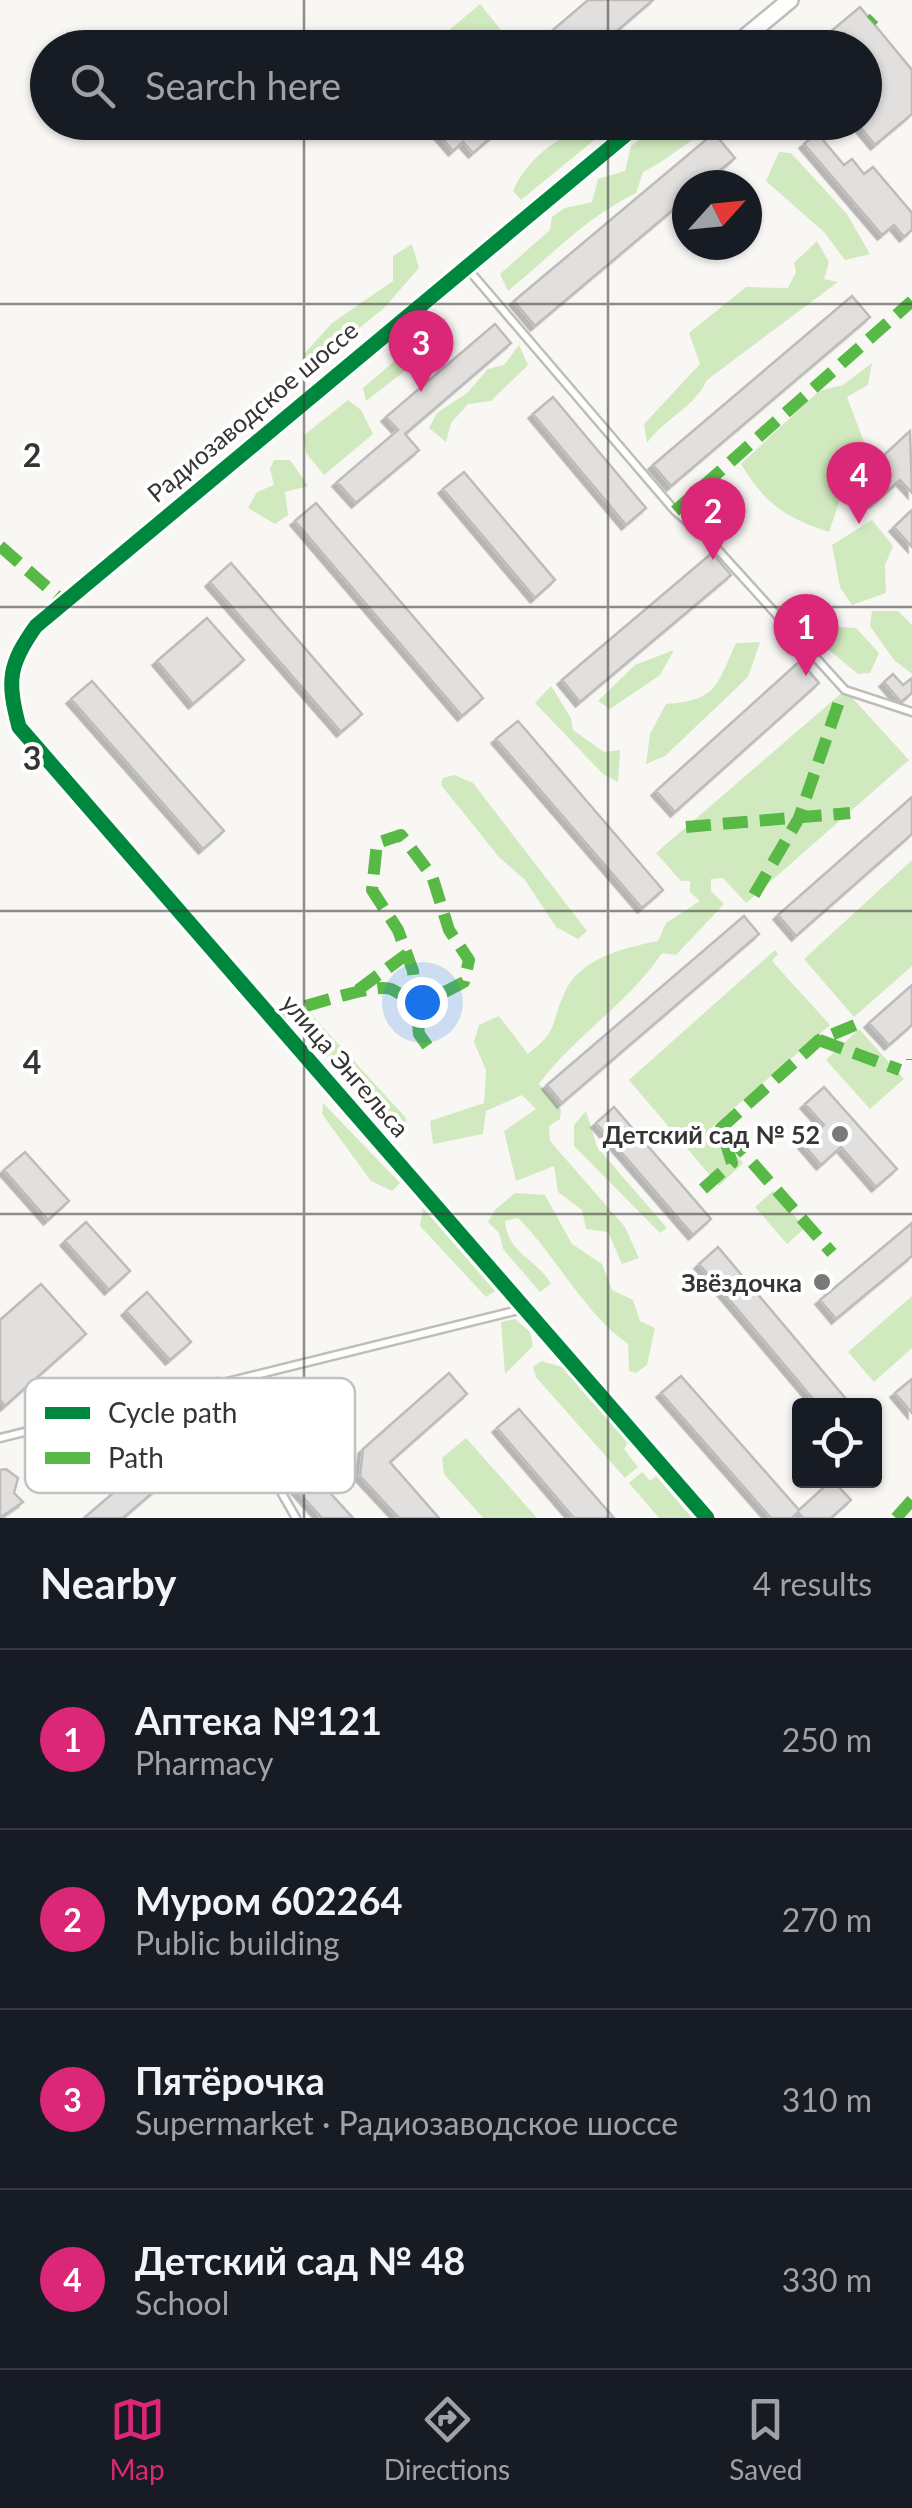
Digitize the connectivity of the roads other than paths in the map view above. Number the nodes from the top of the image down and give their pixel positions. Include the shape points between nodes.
1 (790, 0) edge
2 (754, 30) edge
3 (619, 140) edge
4 (466, 267) junction
5 (36, 626) joint
6 (5, 680) edge
7 (912, 712) edge
8 (524, 1308) junction
9 (235, 1378) edge
10 (25, 1432) edge
11 (0, 1438) edge
12 (282, 1493) edge
13 (296, 1518) edge
14 (707, 1518) edge

1 - 2 street
3 - 4 street, Радиозаводское шоссе
4 - 5 street, Радиозаводское шоссе
4 - 7 lane via 675,511 845,690
5 - 6 street, улица Энгельса
6 - 8 street, улица Энгельса via 20,727
8 - 9 lane
8 - 14 street, улица Энгельса
10 - 11 lane
12 - 13 lane

